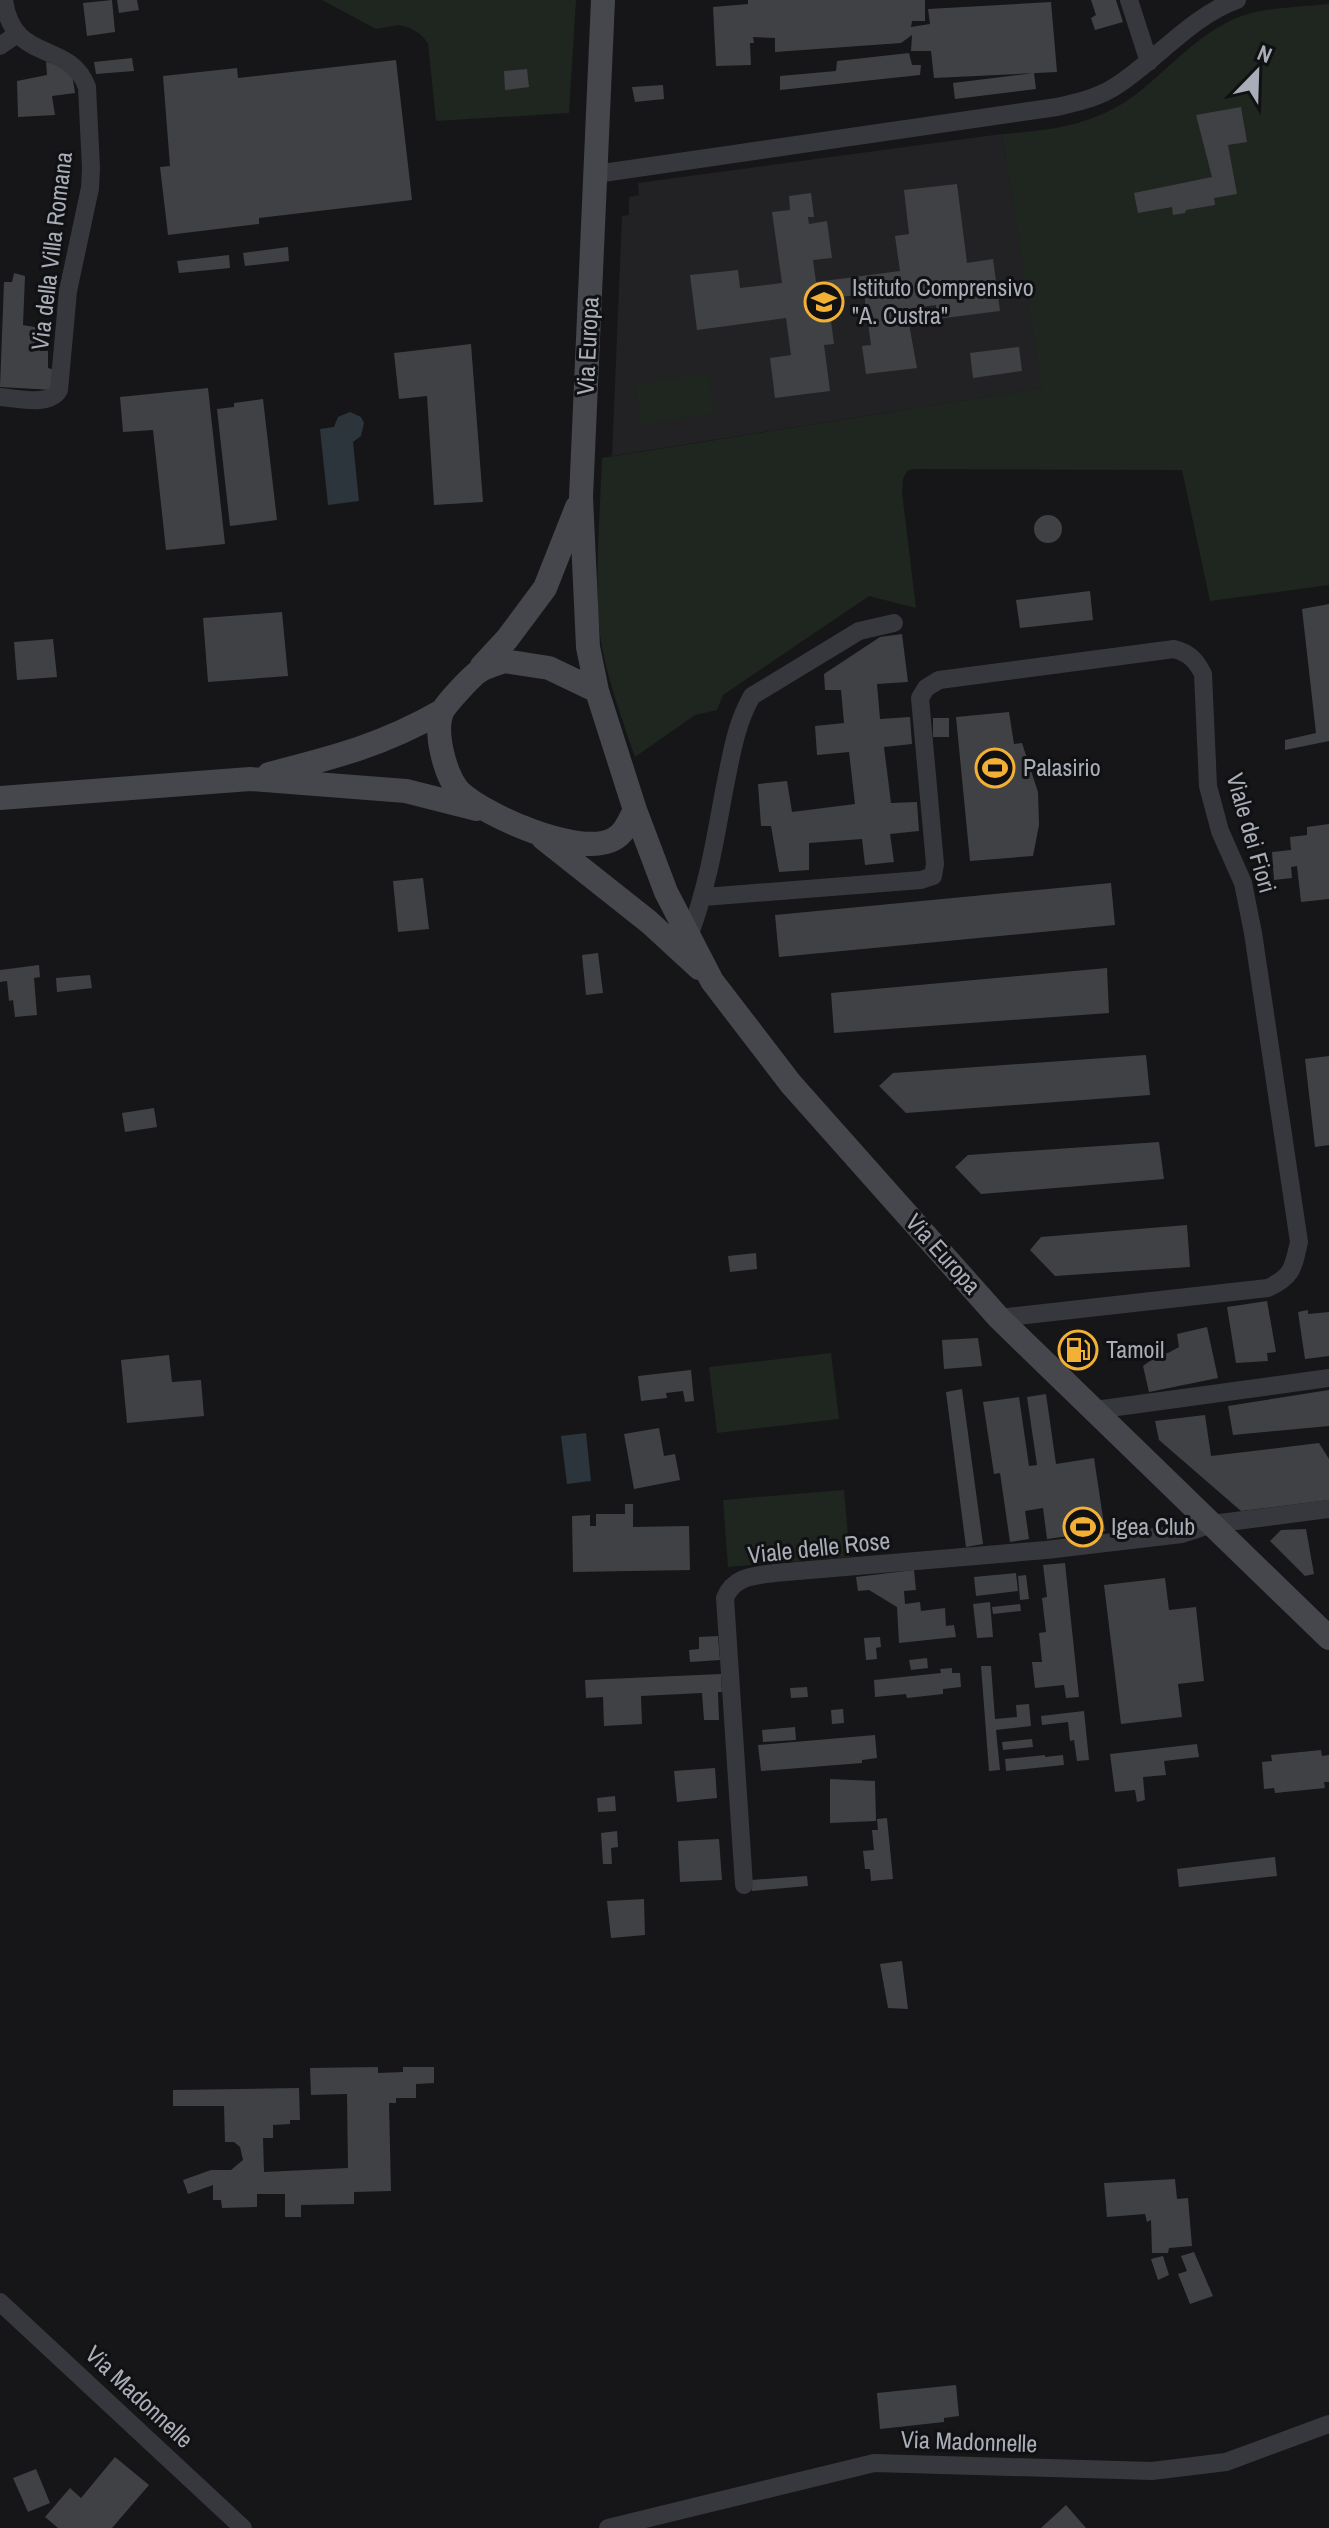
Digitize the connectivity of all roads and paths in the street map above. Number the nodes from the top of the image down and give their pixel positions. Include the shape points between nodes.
1 (4, 0) edge
2 (603, 0) edge
3 (1129, 0) edge
4 (1237, 0) edge
5 (17, 34) junction
6 (0, 46) edge
7 (1149, 62) junction
8 (596, 174) junction
9 (0, 397) edge
10 (581, 497) junction
11 (894, 623) dead end
12 (478, 671) junction
13 (597, 691) junction
14 (442, 711) junction
15 (250, 779) junction
16 (0, 798) edge
17 (484, 810) junction
18 (635, 810) junction
19 (537, 833) junction
20 (704, 897) junction
21 (689, 936) junction
22 (712, 981) junction
23 (999, 1318) junction
24 (1329, 1378) edge
25 (1095, 1410) junction
26 (1329, 1509) edge
27 (1212, 1524) junction
28 (1329, 1638) edge
29 (744, 1885) dead end
30 (0, 2302) edge
31 (1329, 2425) edge
32 (243, 2528) edge
33 (608, 2528) edge

1 - 5 street
2 - 8 street, Via Europa
3 - 7 street
4 - 7 street
5 - 6 street
5 - 9 street, Via della Villa Romana via 73,65 83,77 91,168 68,291 59,390 48,400
7 - 8 street via 1112,89 1057,107
8 - 10 street, Via Europa
10 - 12 street via 545,588
10 - 13 street, Via Europa via 588,647
11 - 20 street via 859,631 752,696 733,744
12 - 13 street via 504,661 549,668
12 - 14 street
13 - 18 street
14 - 15 street via 401,735
14 - 17 street via 443,763 458,789
15 - 16 street
15 - 17 street via 406,791
17 - 19 street
18 - 19 street via 623,833 611,841 597,844
18 - 21 street, Via Europa
19 - 22 street via 639,913
20 - 21 street
20 - 23 street, Viale dei Fiori via 933,876 920,698 939,680 1174,649 1198,664 1203,674 1208,786 1243,883 1253,933 1299,1242 1293,1270 1268,1288
21 - 22 street, Via Europa
22 - 23 street, Via Europa via 791,1084
23 - 25 street, Via Europa
24 - 25 street
25 - 27 street, Via Europa
26 - 27 street
27 - 28 street, Via Europa
27 - 29 street, Viale delle Rose via 1182,1534 1061,1549 774,1573 744,1578 730,1587 725,1598
30 - 32 street, Via Madonnelle
31 - 33 street, Via Madonnelle via 1226,2462 1152,2471 874,2463

